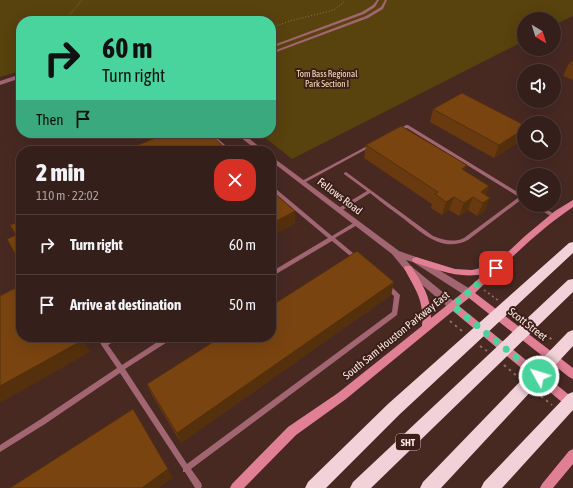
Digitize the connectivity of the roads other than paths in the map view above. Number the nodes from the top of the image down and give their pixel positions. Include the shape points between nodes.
1 (378, 0) edge
2 (386, 0) edge
3 (357, 16) junction
4 (363, 18) junction
5 (281, 44) junction
6 (276, 46) edge
7 (286, 47) junction
8 (276, 51) edge
9 (16, 79) edge
10 (0, 83) edge
11 (394, 133) edge
12 (215, 138) edge
13 (245, 138) edge
14 (375, 143) edge
15 (224, 146) edge
16 (255, 146) edge
17 (276, 166) edge
18 (346, 173) dead end
19 (302, 182) junction
20 (370, 191) junction
21 (276, 192) edge
22 (517, 193) edge
23 (517, 201) edge
24 (573, 203) edge
25 (340, 210) junction
26 (547, 212) edge
27 (554, 216) junction
28 (357, 223) junction
29 (332, 238) junction
30 (573, 246) edge
31 (395, 252) junction
32 (416, 260) junction
33 (362, 264) edge
34 (408, 268) junction
35 (496, 268) junction
36 (276, 272) edge
37 (380, 279) edge
38 (570, 287) edge
39 (469, 293) junction
40 (453, 306) junction
41 (426, 328) junction
42 (573, 336) edge
43 (107, 342) edge
44 (158, 342) edge
45 (104, 344) joint
46 (120, 369) junction
47 (573, 374) edge
48 (573, 399) edge
49 (573, 404) edge
50 (0, 450) edge
51 (571, 460) edge
52 (186, 469) junction
53 (197, 487) edge
54 (236, 488) edge
55 (314, 488) edge
56 (359, 488) edge
57 (429, 488) edge
58 (490, 488) edge
59 (546, 488) edge

1 - 3 lane via 374,6
2 - 4 lane via 382,8
3 - 4 lane
3 - 5 lane
4 - 7 lane
5 - 6 lane
5 - 7 lane
7 - 8 lane
9 - 10 street
11 - 22 lane via 407,126
12 - 15 lane
13 - 16 street
14 - 19 lane
17 - 19 street, Fellows Road
18 - 20 lane
19 - 25 street, Fellows Road
20 - 23 lane via 431,237 448,243 466,239
20 - 25 lane
21 - 29 lane
24 - 27 main road, South Sam Houston Parkway East
25 - 28 street, Fellows Road
26 - 27 lane
27 - 35 main road, South Sam Houston Parkway East
28 - 29 lane
28 - 31 street, Fellows Road
29 - 33 lane
29 - 36 lane
30 - 55 highway via 394,409
31 - 32 street, Fellows Road
31 - 34 street, Fellows Road
32 - 35 main road via 455,272 472,274
32 - 39 street, Fellows Road
34 - 40 street, Fellows Road
34 - 41 main road via 424,294 428,309
35 - 39 main road, South Sam Houston Parkway East
37 - 52 lane via 397,295 395,313
38 - 56 highway, SHT
39 - 40 main road, South Sam Houston Parkway East
39 - 47 main road, Scott Street
40 - 41 main road, South Sam Houston Parkway East
40 - 49 main road
41 - 54 main road, South Sam Houston Parkway East via 342,396 292,431
42 - 57 highway
43 - 45 lane
44 - 46 lane
45 - 46 lane
46 - 50 lane
46 - 52 lane
48 - 58 highway
51 - 59 main road
52 - 53 lane

